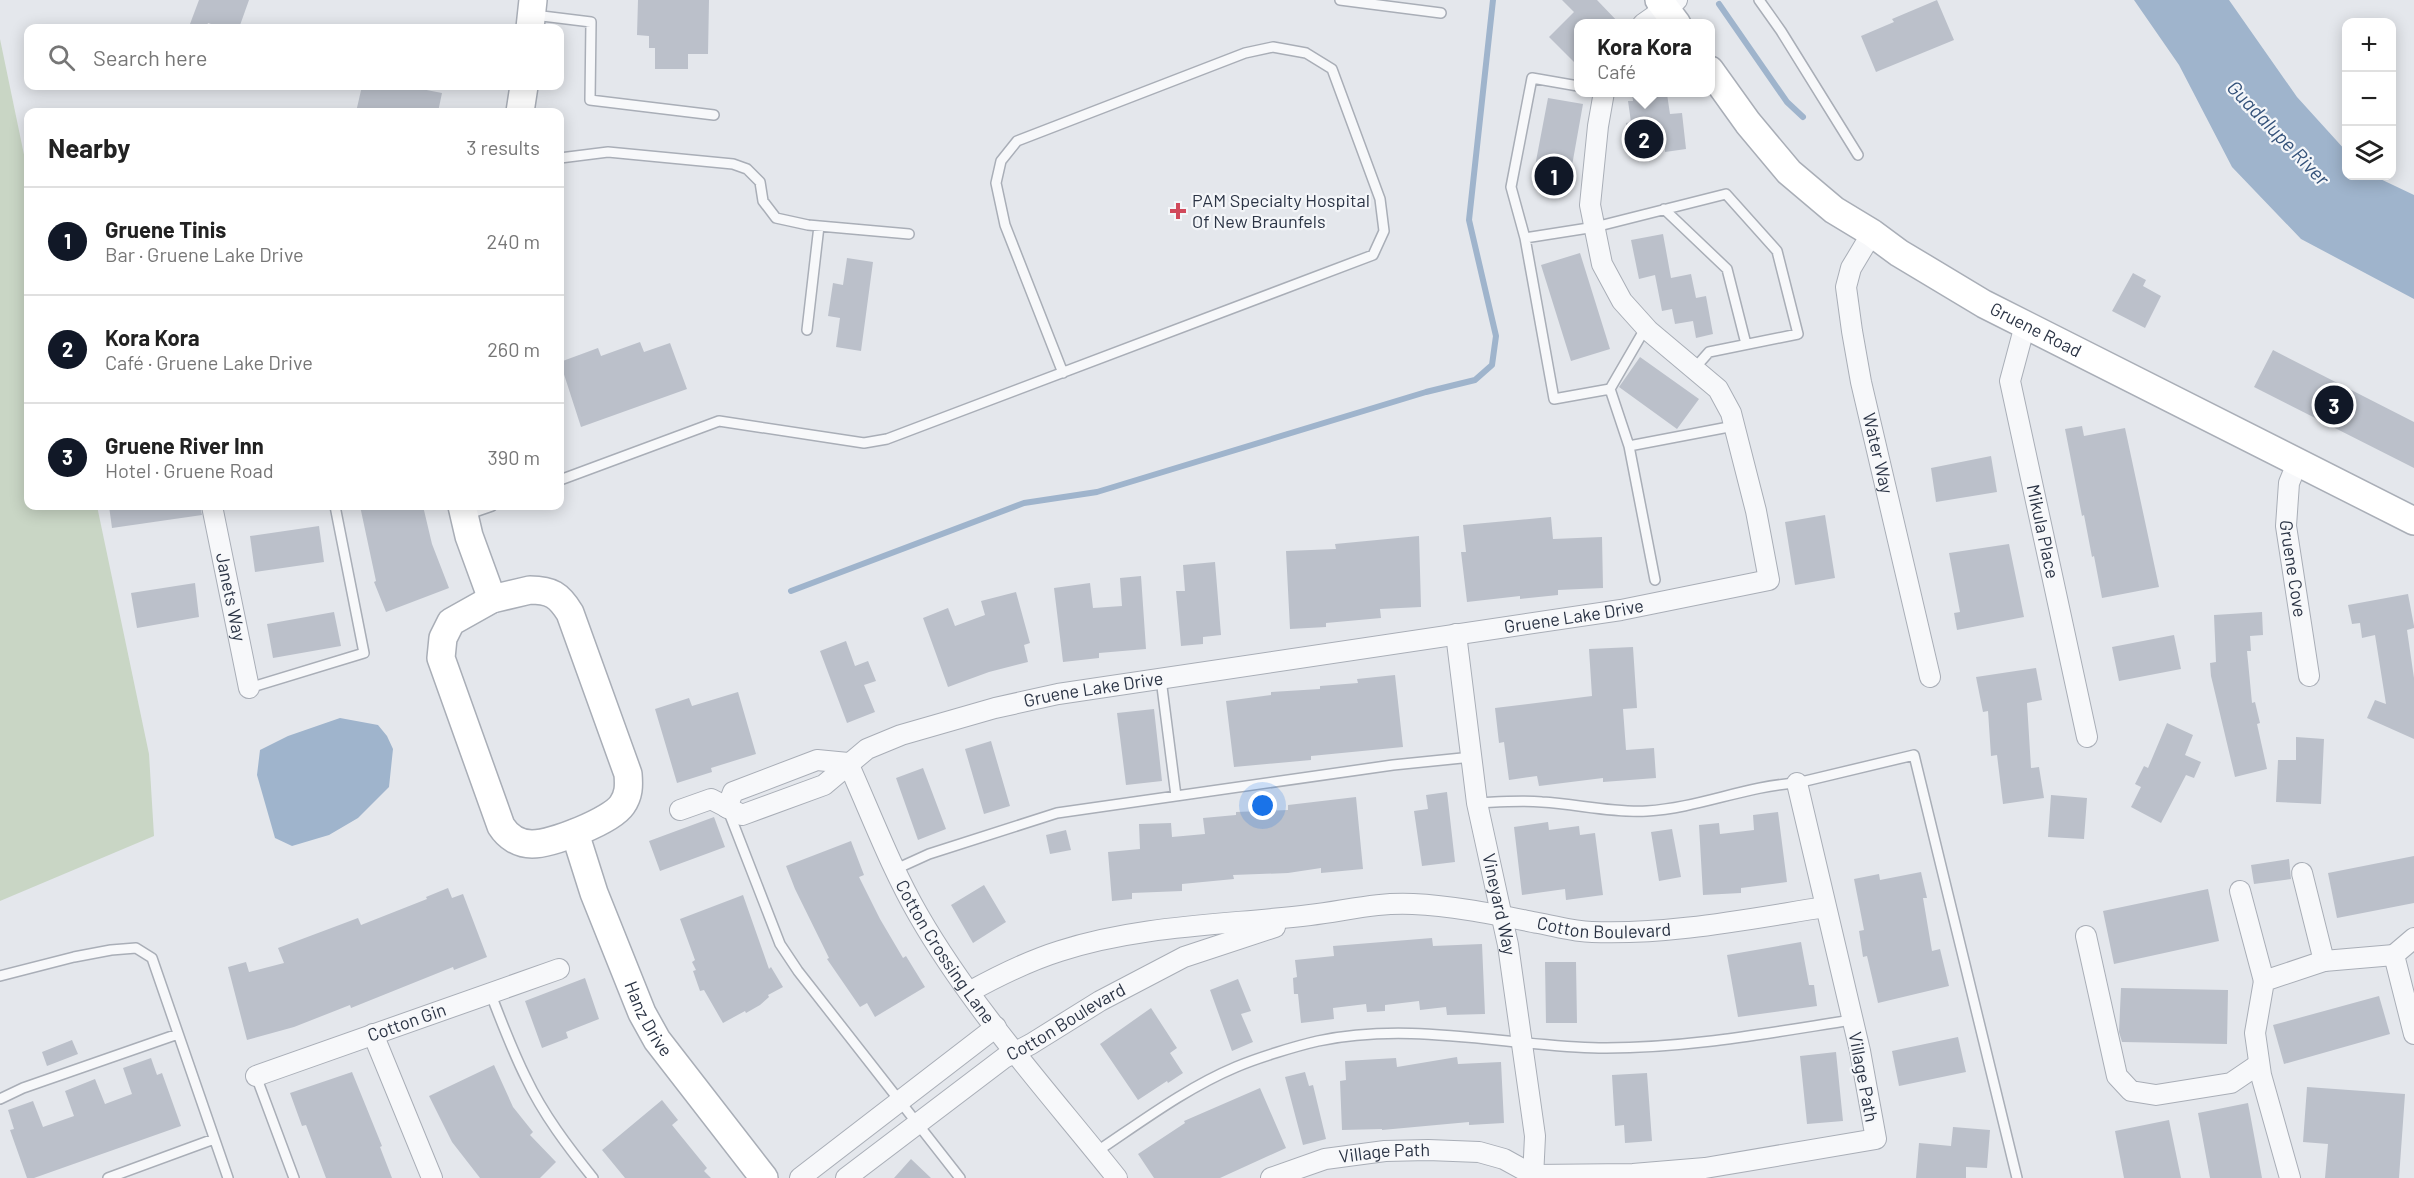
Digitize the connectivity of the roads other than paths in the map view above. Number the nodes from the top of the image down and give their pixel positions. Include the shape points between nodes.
1 (1340, 0) edge
2 (1759, 0) edge
3 (1669, 8) edge
4 (1441, 13) dead end
5 (531, 14) edge
6 (1652, 19) edge
7 (1715, 77) edge
8 (1574, 85) edge
9 (523, 90) edge
10 (1603, 97) edge
11 (521, 108) edge
12 (714, 115) dead end
13 (1858, 155) dead end
14 (564, 158) edge
15 (1664, 209) junction
16 (819, 226) junction
17 (1595, 227) junction
18 (1872, 233) junction
19 (909, 234) dead end
20 (1525, 238) junction
21 (2025, 325) junction
22 (1646, 327) junction
23 (807, 330) dead end
24 (1746, 344) junction
25 (1694, 369) junction
26 (1063, 373) junction
27 (1610, 389) junction
28 (1734, 426) junction
29 (1629, 446) junction
30 (2298, 461) junction
31 (564, 479) edge
32 (213, 510) edge
33 (336, 510) edge
34 (463, 511) edge
35 (2414, 521) edge
36 (1655, 580) dead end
37 (492, 599) junction
38 (1456, 634) junction
39 (2309, 676) dead end
40 (1930, 677) dead end
41 (1161, 679) junction
42 (249, 688) joint
43 (2087, 737) dead end
44 (1472, 757) junction
45 (848, 763) junction
46 (1797, 783) junction
47 (1176, 796) junction
48 (1477, 803) junction
49 (727, 808) junction
50 (680, 810) dead end
51 (575, 833) junction
52 (896, 869) junction
53 (2302, 873) dead end
54 (2240, 891) dead end
55 (1825, 907) junction
56 (1312, 915) junction
57 (1501, 916) junction
58 (2086, 936) dead end
59 (2414, 938) edge
60 (2394, 954) junction
61 (2324, 961) junction
62 (559, 969) dead end
63 (0, 976) edge
64 (2264, 981) junction
65 (490, 992) junction
66 (969, 992) junction
67 (1852, 1020) junction
68 (996, 1027) junction
69 (178, 1034) junction
70 (2414, 1034) edge
71 (373, 1035) junction
72 (1521, 1043) junction
73 (1017, 1052) junction
74 (2259, 1064) junction
75 (256, 1076) joint
76 (0, 1099) edge
77 (899, 1100) junction
78 (917, 1123) junction
79 (214, 1139) junction
80 (1096, 1152) junction
81 (1532, 1177) edge
82 (108, 1178) edge
83 (228, 1178) edge
84 (294, 1178) edge
85 (432, 1178) edge
86 (593, 1178) edge
87 (764, 1178) edge
88 (800, 1178) edge
89 (846, 1178) edge
90 (960, 1178) edge
91 (1116, 1178) edge
92 (1271, 1178) edge
93 (2017, 1178) edge
94 (2290, 1178) edge

1 - 4 lane
2 - 13 lane
3 - 6 street
5 - 12 lane via 591,22 590,100
7 - 18 street, Gruene Road via 1789,172 1834,210
8 - 20 lane via 1532,78 1511,187
9 - 11 street
10 - 17 street, Gruene Lake Drive via 1590,205
14 - 16 lane via 608,152 733,164 747,169 760,182 763,201 776,218
15 - 17 lane
15 - 24 lane via 1727,269
15 - 24 lane via 1726,194 1777,251 1798,334
16 - 19 lane
16 - 23 lane
17 - 20 lane
17 - 22 street, Gruene Lake Drive via 1602,264 1622,301
18 - 21 street, Gruene Road via 1921,267
18 - 40 street, Water Way via 1851,267 1847,298 1861,382
20 - 27 lane via 1554,399
21 - 30 street, Gruene Road
21 - 43 street, Mikula Place via 2010,381
22 - 25 street, Gruene Lake Drive
22 - 27 lane
24 - 25 lane via 1709,352
25 - 28 street, Gruene Lake Drive via 1718,389
26 - 26 lane via 1373,255 1384,231 1380,200 1332,69 1306,53 1273,47 1245,53 1017,141 1001,161 996,183 1005,225
26 - 31 lane via 887,439 864,443 719,421
27 - 29 lane
28 - 29 lane
28 - 38 street, Gruene Lake Drive via 1769,580 1621,610
29 - 36 lane
30 - 35 street, Gruene Road
30 - 39 street, Gruene Cove via 2289,483 2286,526
32 - 42 street, Janets Way
33 - 42 lane via 364,653
34 - 37 street
37 - 51 street via 451,622 442,638 441,658 506,833 530,844
37 - 51 street via 544,590 561,599 570,613 628,774 629,794 622,806
38 - 41 street, Gruene Lake Drive
38 - 44 street, Vineyard Way
41 - 45 street, Gruene Lake Drive via 995,708 901,735 867,749
41 - 47 lane
44 - 47 lane
44 - 48 street, Vineyard Way
45 - 49 street via 817,760 733,792
45 - 52 street, Cotton Crossing Lane
46 - 48 lane via 1648,811 1621,812 1543,802
46 - 55 street, Village Path
46 - 93 lane via 1914,755
47 - 52 lane via 1057,813 929,854
48 - 57 street, Vineyard Way
49 - 50 street via 711,799
49 - 77 lane via 780,944
51 - 87 street, Hanz Drive via 594,893 642,1013 657,1040
52 - 66 street, Cotton Crossing Lane via 919,915
53 - 61 street
54 - 64 street
55 - 57 street, Cotton Boulevard via 1718,924 1590,932
55 - 67 street, Village Path
56 - 57 street, Cotton Boulevard via 1368,905 1412,904
56 - 66 street, Cotton Boulevard via 1125,936 1061,950 1011,969
56 - 73 street, Cotton Boulevard via 1184,957 1100,1001
57 - 72 street, Vineyard Way
58 - 74 street via 2117,1076 2131,1091 2156,1095 2231,1083
59 - 60 street
60 - 61 street
60 - 70 street
61 - 64 street
62 - 65 street, Cotton Gin
63 - 69 lane via 74,957 136,948 152,958
64 - 74 street via 2255,1033
65 - 71 street, Cotton Gin
65 - 86 lane via 526,1080 552,1124
66 - 68 street, Cotton Crossing Lane
67 - 72 lane via 1656,1048
67 - 81 street, Village Path via 1876,1139 1705,1168
68 - 73 street, Cotton Crossing Lane
68 - 77 street, Cotton Boulevard
69 - 76 lane
69 - 79 lane
71 - 75 street, Cotton Gin
71 - 85 street
72 - 80 lane via 1478,1036 1419,1034 1318,1041 1237,1066
72 - 81 street, Vineyard Way via 1535,1137
73 - 78 street, Cotton Boulevard
73 - 80 street, Cotton Crossing Lane
74 - 94 street
75 - 84 lane
77 - 78 lane
77 - 88 street, Cotton Boulevard
78 - 89 street, Cotton Boulevard
78 - 90 lane
79 - 82 lane
79 - 83 lane
80 - 91 street, Cotton Crossing Lane
81 - 92 street, Village Path via 1504,1159 1479,1152 1428,1150 1325,1159

